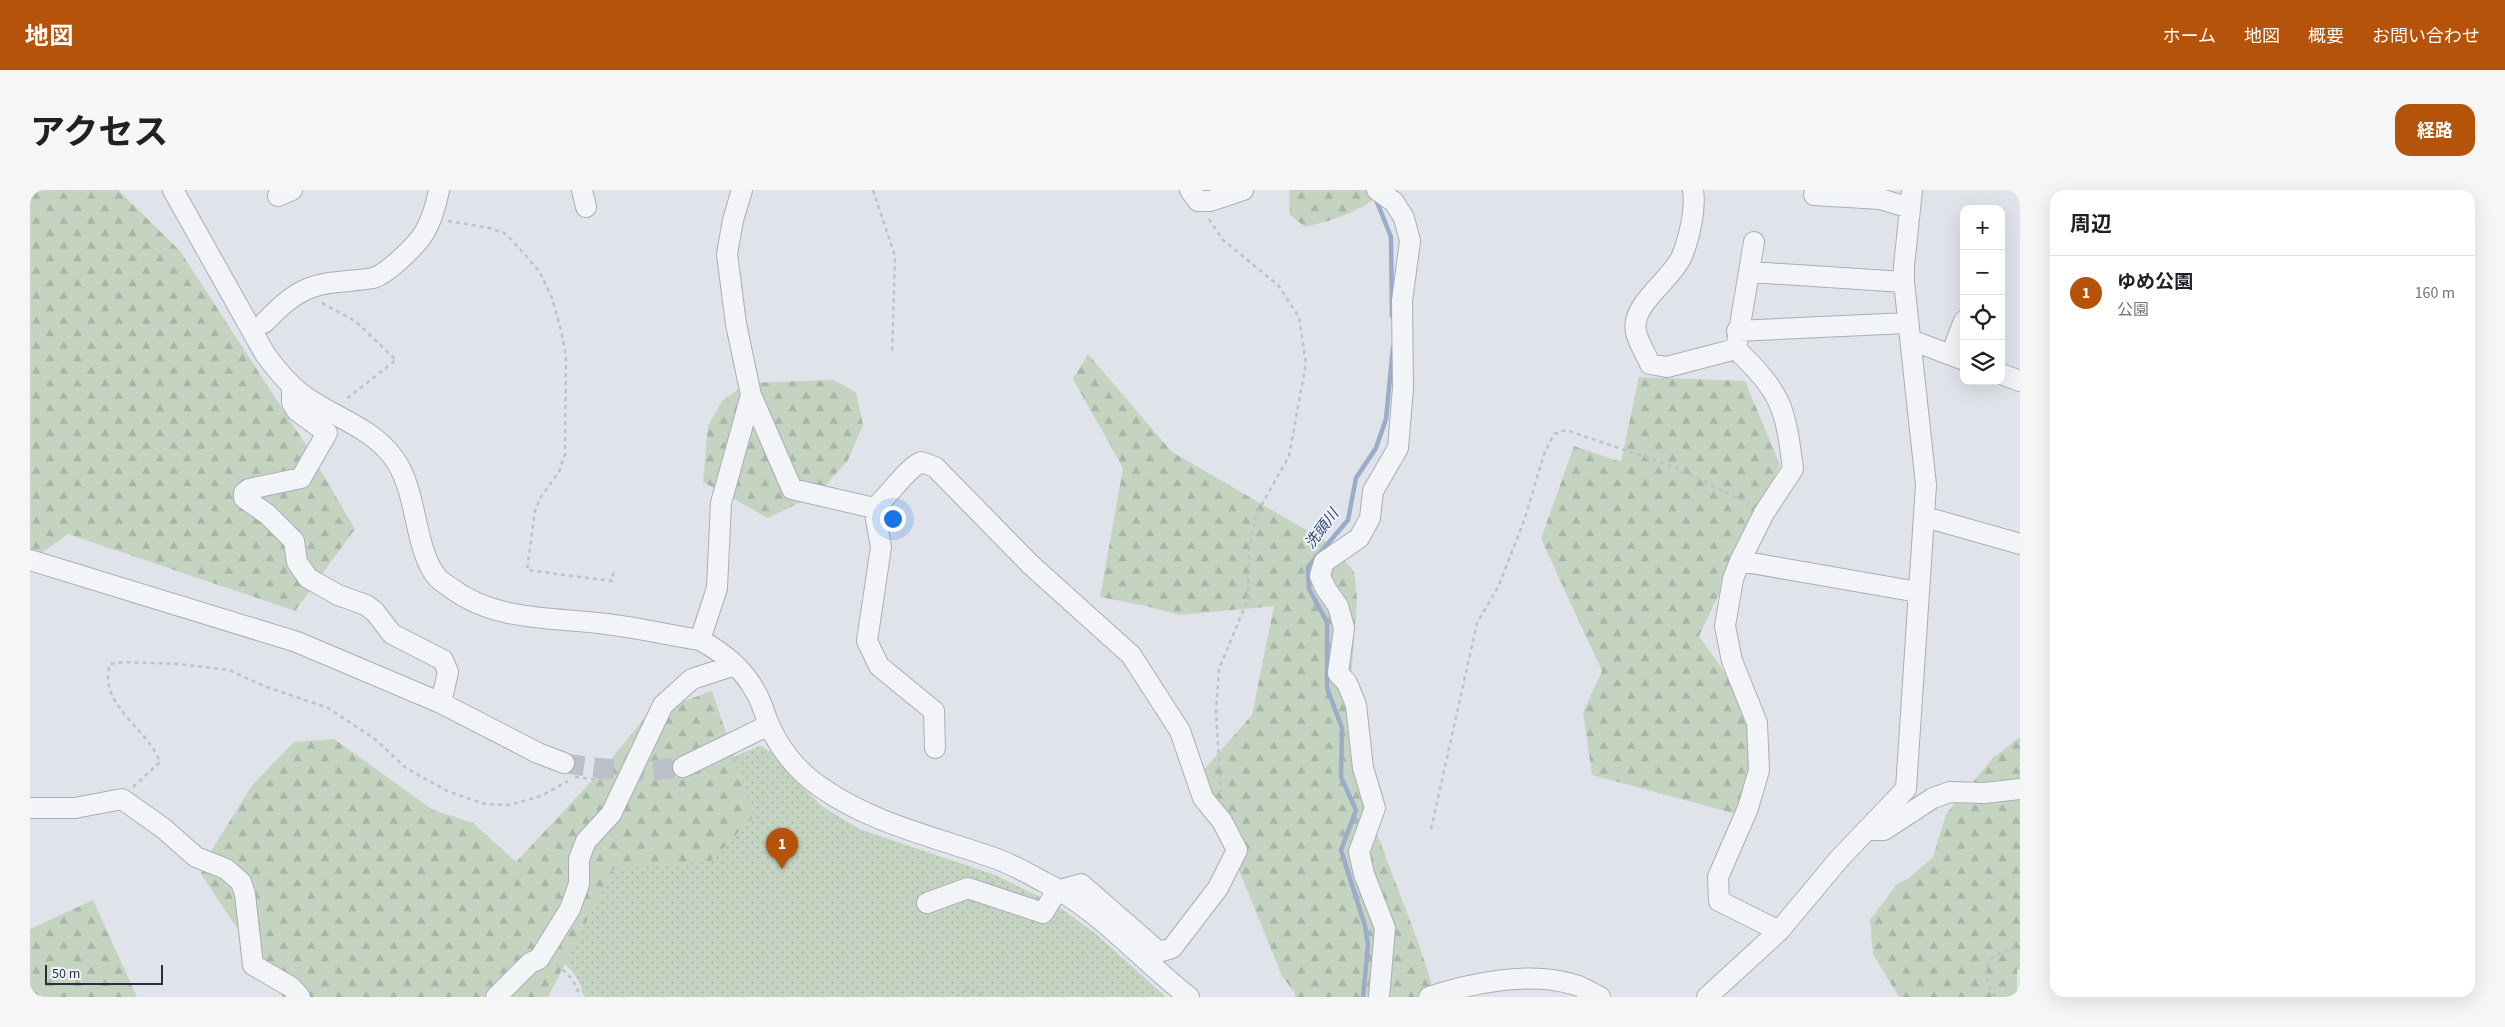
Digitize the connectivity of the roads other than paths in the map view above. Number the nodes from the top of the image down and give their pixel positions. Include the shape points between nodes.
1 (173, 190) edge
2 (439, 190) edge
3 (742, 190) edge
4 (1242, 190) edge
5 (1377, 190) edge
6 (1693, 190) edge
7 (1194, 195) edge
8 (1814, 195) dead end
9 (1911, 199) edge
10 (1754, 242) dead end
11 (1750, 272) junction
12 (1904, 282) junction
13 (264, 323) dead end
14 (1909, 332) junction
15 (1737, 340) junction
16 (1960, 340) edge
17 (1957, 358) edge
18 (2005, 375) edge
19 (2020, 381) edge
20 (292, 386) junction
21 (751, 395) junction
22 (874, 508) junction
23 (1925, 517) junction
24 (2020, 544) edge
25 (30, 560) edge
26 (1740, 560) junction
27 (1918, 592) junction
28 (700, 640) junction
29 (736, 664) junction
30 (441, 702) junction
31 (769, 724) junction
32 (935, 748) dead end
33 (564, 762) tunnel mouth
34 (683, 767) tunnel mouth
35 (2020, 789) edge
36 (30, 808) edge
37 (1869, 830) junction
38 (1059, 889) junction
39 (927, 903) dead end
40 (1779, 930) junction
41 (1474, 992) edge
42 (300, 997) edge
43 (496, 997) edge
44 (1189, 997) edge
45 (1378, 997) edge
46 (1429, 997) edge
47 (1600, 997) edge
48 (1707, 997) edge

1 - 20 street via 264,354
2 - 13 street via 424,235 396,264 375,278 306,289 288,299
3 - 21 street via 727,254 736,324
4 - 7 street via 1210,201
5 - 45 street via 1394,202 1404,218 1410,241 1402,301 1403,388 1398,448 1373,491 1370,518 1359,538 1324,562 1320,576 1338,606 1344,628 1338,673 1347,683 1356,705 1363,768 1375,808 1359,852 1385,928
6 - 15 street via 1695,204 1681,258 1640,308 1636,331 1650,364 1667,366
8 - 9 street
9 - 12 street
10 - 11 street
11 - 12 street
11 - 15 street
12 - 14 street
14 - 15 street
14 - 17 street
14 - 23 street via 1926,485
15 - 26 street via 1777,396 1787,423 1793,469 1764,512
16 - 17 street
18 - 19 street
20 - 28 street via 375,437 392,456 404,475 427,557 437,577 459,594 485,606 536,619 606,624
20 - 30 street via 292,403 297,411 327,432 301,478 249,489 244,498 267,514 294,541 297,562 308,578 338,595 366,604 392,634 443,660 448,672
21 - 22 street via 792,489
21 - 28 street via 722,504 717,588
22 - 32 street via 882,547 867,641 879,666 934,712
22 - 38 street via 889,496 912,466 921,462 935,467 1031,565 1132,655 1180,731 1203,798 1222,820 1237,850 1218,888 1172,948 1159,952 1081,884
23 - 24 street
23 - 27 street
25 - 30 street via 297,642
26 - 27 street
26 - 40 street via 1733,579 1725,626 1732,661 1757,723 1759,770 1748,808 1718,877 1719,901
27 - 37 street via 1906,790
28 - 29 street
29 - 31 street via 755,690
29 - 43 street via 692,679 663,705 611,814 586,841 579,859 579,884 570,909 539,959 530,963
30 - 33 street via 538,753
31 - 34 street
31 - 38 street via 788,758 817,785 847,805 895,826 999,860
35 - 37 street via 1986,793 1950,792 1933,798 1884,830
36 - 42 street via 75,808 122,799 163,828 196,858 226,869 241,882 245,894 253,965 291,987
37 - 40 street via 1840,858
38 - 39 street via 1044,913 968,888
38 - 44 street via 1092,912
40 - 48 street
41 - 46 street via 1449,991
41 - 47 street via 1532,977 1573,984

